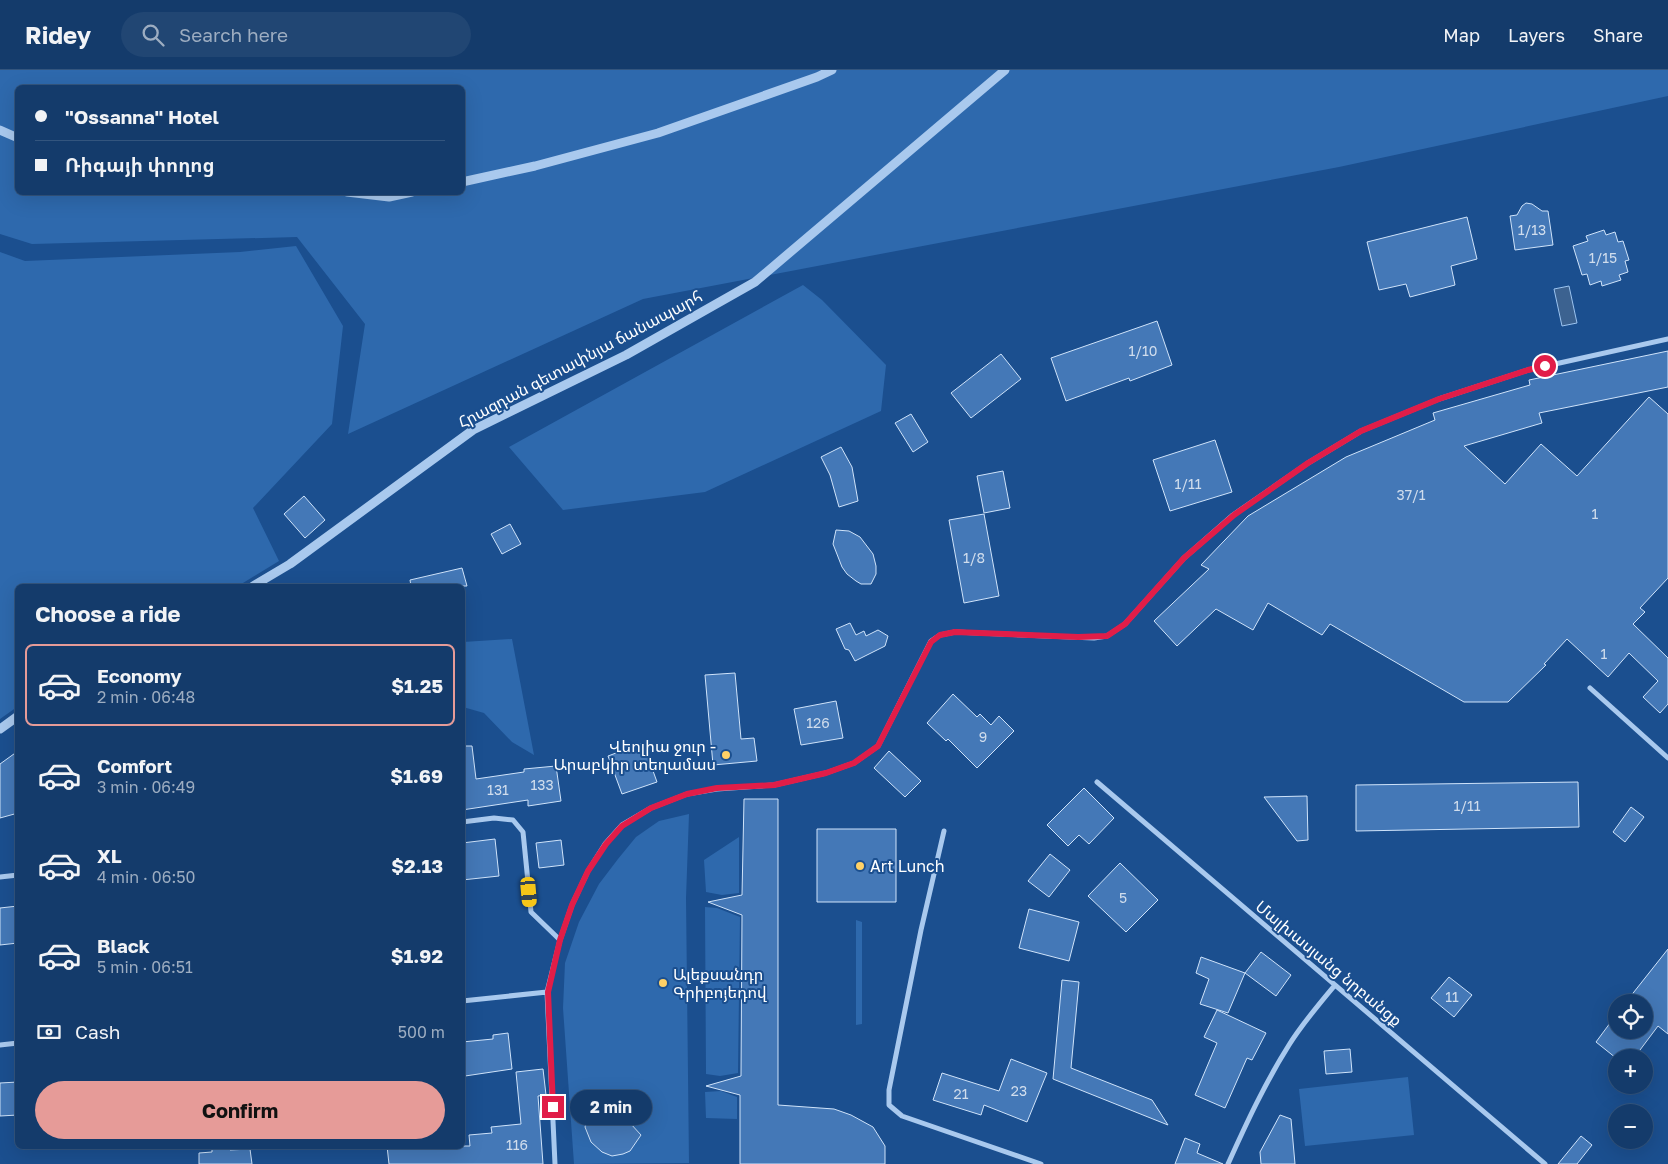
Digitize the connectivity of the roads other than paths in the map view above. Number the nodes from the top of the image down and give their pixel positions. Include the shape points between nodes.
1 (832, 70) edge
2 (1005, 70) edge
3 (0, 130) edge
4 (15, 137) edge
5 (465, 181) edge
6 (372, 195) edge
7 (398, 195) edge
8 (1668, 339) edge
9 (256, 584) edge
10 (1590, 688) dead end
11 (15, 718) edge
12 (0, 729) edge
13 (1668, 758) edge
14 (1097, 782) dead end
15 (465, 822) edge
16 (944, 831) dead end
17 (15, 875) edge
18 (0, 877) edge
19 (560, 940) junction
20 (1335, 985) junction
21 (548, 992) junction
22 (465, 1002) edge
23 (15, 1043) edge
24 (0, 1045) edge
25 (555, 1164) edge
26 (1041, 1164) edge
27 (1228, 1164) edge
28 (1545, 1164) edge

1 - 5 street via 658,133
2 - 9 street, Հրազդան գետափնյա ճանապարհ via 756,282 626,355 473,430 290,564
3 - 4 street
6 - 7 street
8 - 19 street via 1528,370 1439,399 1361,431 1308,463 1234,515 1184,558 1125,624 1107,636 1049,637 955,632 940,635 931,642 878,746 854,763 774,785 717,788 687,794 651,808 622,826 588,871
10 - 13 street
11 - 12 street
14 - 20 street, Մալխասյանց նրբանցք
15 - 19 street via 494,818 513,820 523,832 531,912
16 - 26 street via 921,930 889,1090 889,1105 902,1116
17 - 18 street
19 - 21 street
20 - 27 street via 1289,1045 1247,1121
20 - 28 street, Մալխասյանց նրբանցք
21 - 22 street
21 - 25 street
23 - 24 street

